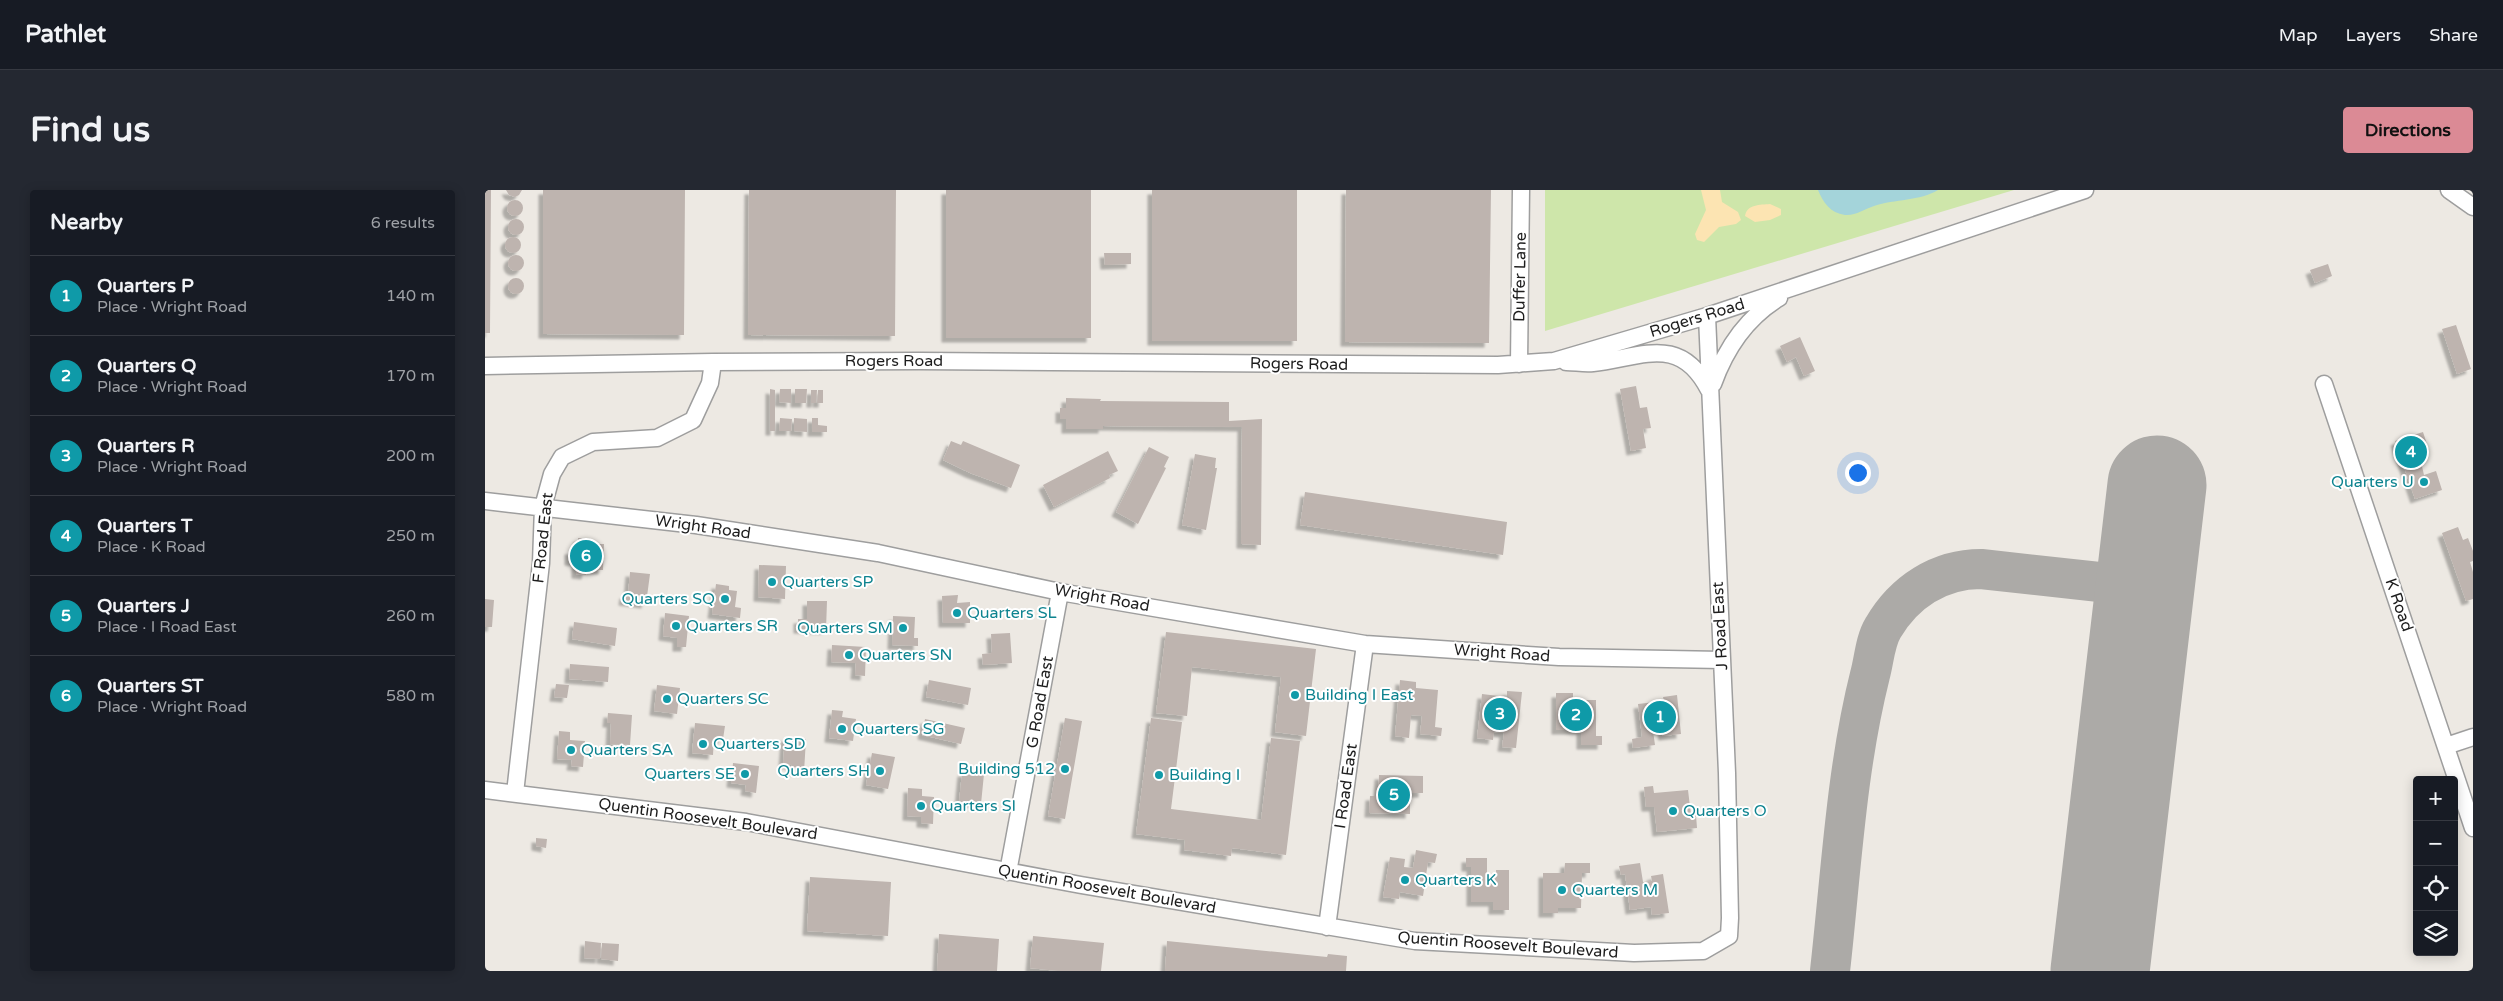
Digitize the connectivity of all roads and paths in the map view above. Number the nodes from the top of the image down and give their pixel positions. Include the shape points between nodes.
1 (1521, 190) edge
2 (2085, 190) edge
3 (2449, 190) edge
4 (2052, 196) edge
5 (2473, 208) edge
6 (1797, 287) junction
7 (1707, 316) junction
8 (1554, 361) junction
9 (713, 362) junction
10 (1519, 364) junction
11 (485, 366) edge
12 (2324, 384) dead end
13 (1710, 393) junction
14 (485, 501) edge
15 (543, 507) junction
16 (1060, 592) junction
17 (1365, 644) junction
18 (1722, 660) junction
19 (2473, 737) edge
20 (2446, 746) junction
21 (485, 790) edge
22 (515, 793) junction
23 (2473, 828) edge
24 (1009, 872) junction
25 (1327, 927) junction
26 (1729, 936) joint

1 - 10 street, Duffer Lane
2 - 4 street, Rogers Road
3 - 5 street
4 - 6 street, Rogers Road
6 - 7 street, Rogers Road
6 - 13 street via 1755,314 1721,360
7 - 8 street, Rogers Road
7 - 13 street, J Road East
8 - 10 street, Rogers Road
8 - 13 street via 1591,363 1648,353 1671,354 1690,363
9 - 10 street, Rogers Road
9 - 11 street, Rogers Road
9 - 15 street, F Road East via 710,383 693,420 657,438 593,442 562,457 552,474
12 - 20 street, K Road
13 - 18 street, J Road East
14 - 15 street, Wright Road
15 - 16 street, Wright Road via 696,525 878,553
15 - 22 street, F Road East via 541,563
16 - 17 street, Wright Road
16 - 24 street, G Road East
17 - 18 street, Wright Road via 1559,657
17 - 25 street, I Road East
18 - 26 street, J Road East
19 - 20 street
20 - 23 street, K Road
21 - 22 street, Quentin Roosevelt Boulevard
22 - 24 street, Quentin Roosevelt Boulevard via 746,822
24 - 25 street, Quentin Roosevelt Boulevard
25 - 26 street, Quentin Roosevelt Boulevard via 1415,941 1634,953 1703,951

